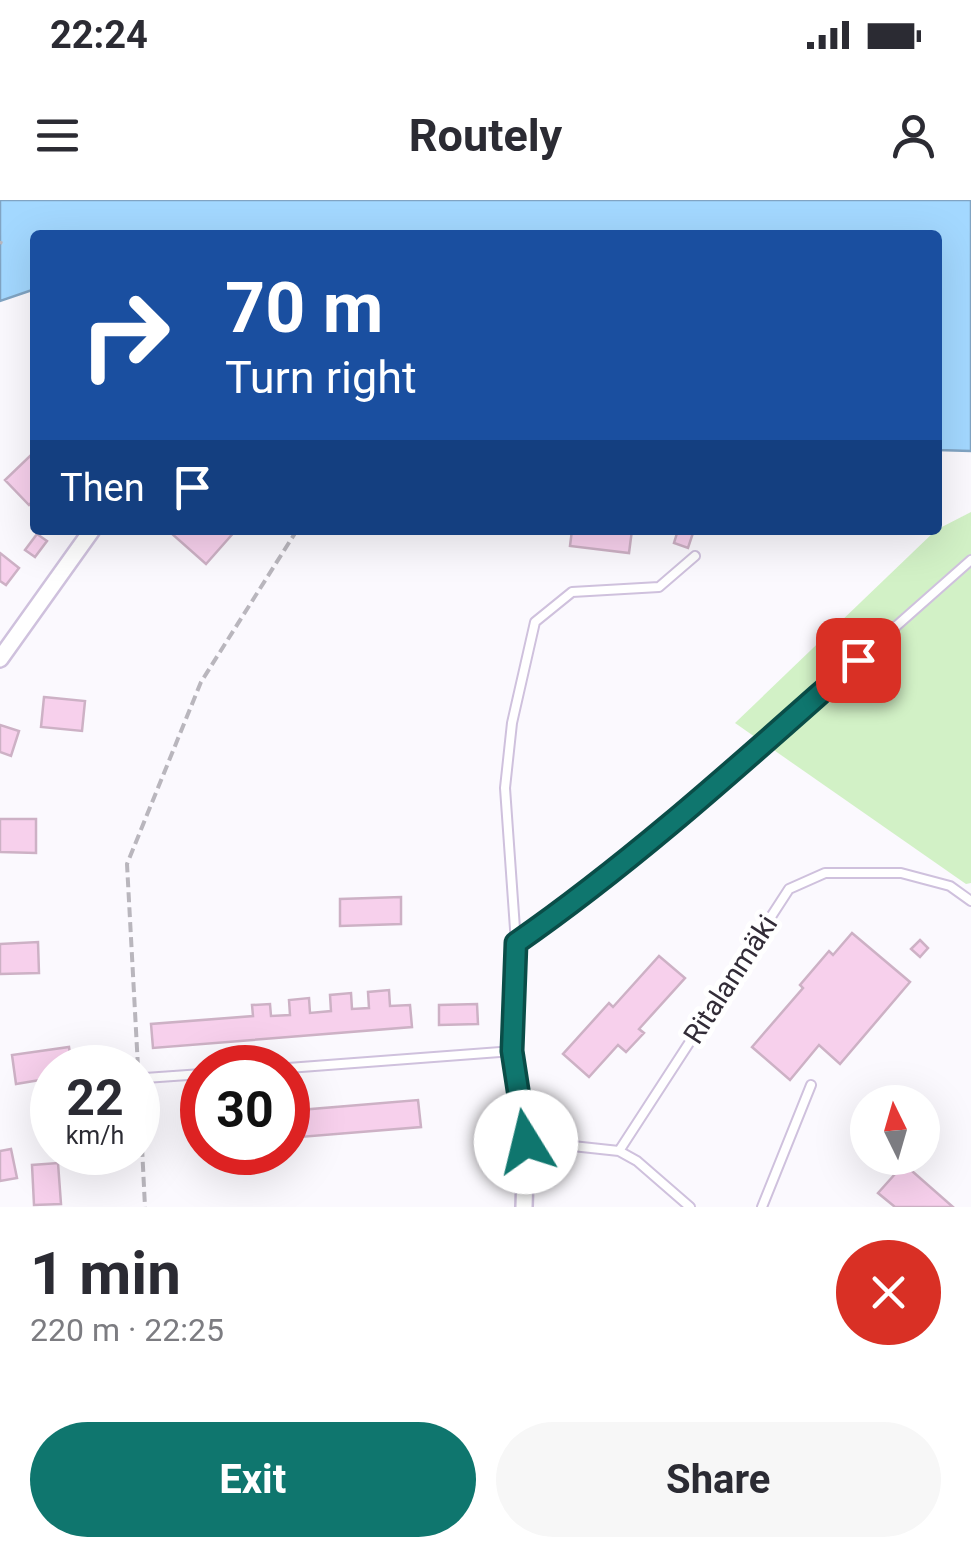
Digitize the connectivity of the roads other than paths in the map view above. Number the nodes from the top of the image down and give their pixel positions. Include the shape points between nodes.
1 (88, 535) edge
2 (695, 556) dead end
3 (971, 560) edge
4 (0, 659) edge
5 (971, 901) edge
6 (516, 943) junction
7 (512, 1051) junction
8 (310, 1066) edge
9 (810, 1085) dead end
10 (526, 1142) junction
11 (618, 1151) junction
12 (524, 1207) edge
13 (690, 1207) edge
14 (762, 1207) edge

1 - 4 street
2 - 6 lane via 659,587 572,592 534,622 505,788
3 - 6 lane via 688,810
5 - 11 lane, Ritalanmäki via 950,886 901,874 825,873 789,890
6 - 7 street
7 - 8 lane
7 - 10 street
9 - 14 lane
10 - 11 lane
10 - 12 street
11 - 13 lane

